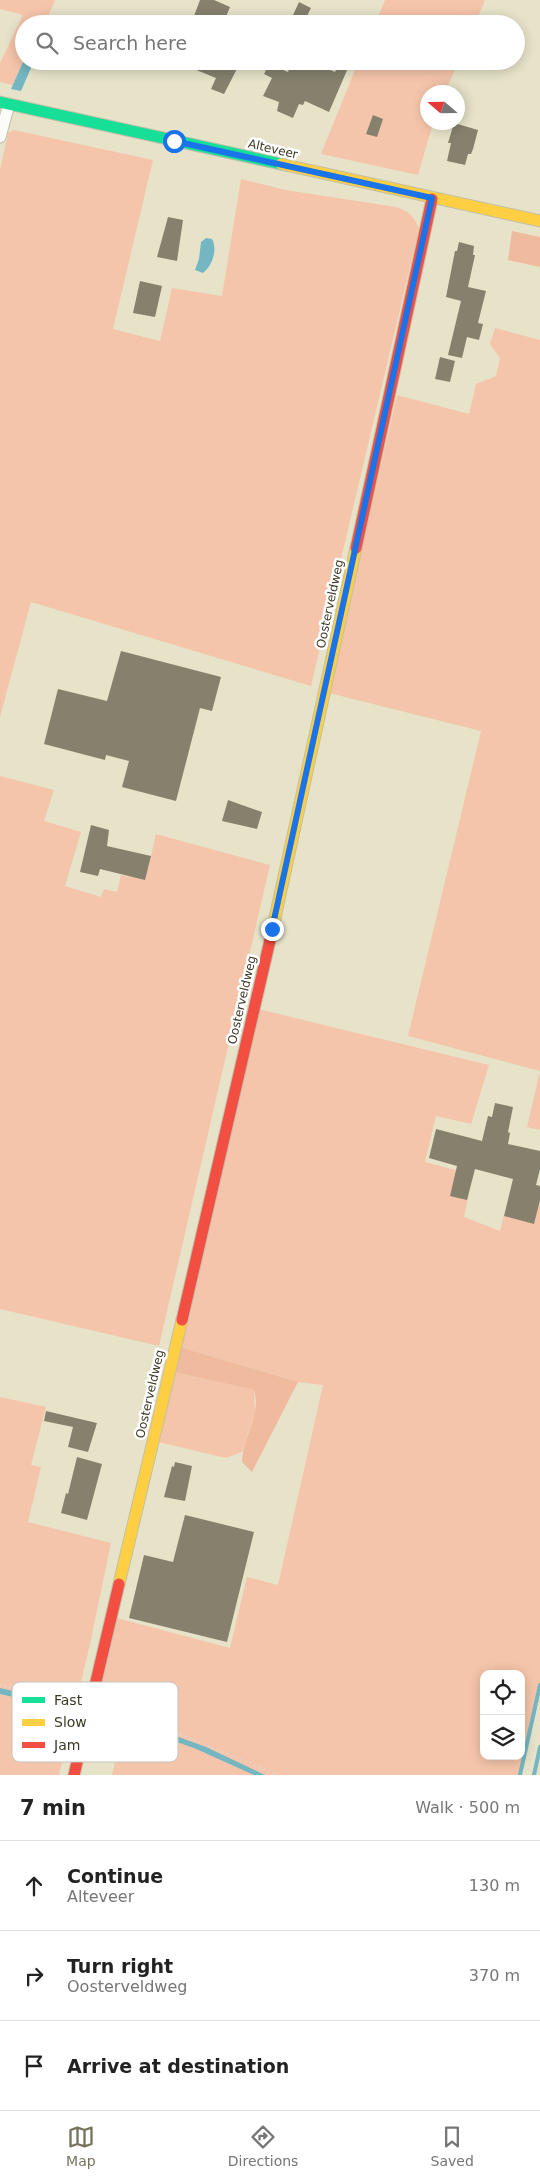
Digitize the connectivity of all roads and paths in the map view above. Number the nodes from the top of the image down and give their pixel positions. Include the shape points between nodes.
1 (4, 103) edge
2 (0, 137) edge
3 (432, 198) junction
4 (540, 221) edge
5 (96, 1682) edge
6 (540, 1716) edge
7 (178, 1734) edge
8 (77, 1762) edge
9 (74, 1775) edge
10 (278, 1775) edge
11 (527, 1775) edge

1 - 2 street
1 - 3 street, Alteveer
3 - 4 street, Alteveer
3 - 5 street, Oosterveldweg via 256,1006
6 - 11 path
7 - 10 path
8 - 9 street, Oosterveldweg

